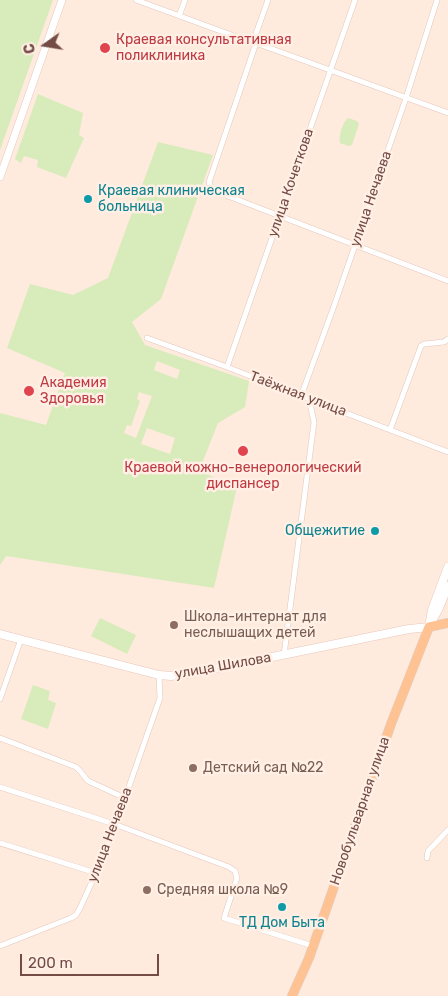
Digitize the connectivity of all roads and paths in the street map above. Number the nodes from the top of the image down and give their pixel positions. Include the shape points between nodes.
1 (62, 0) edge
2 (136, 0) edge
3 (185, 0) edge
4 (268, 0) edge
5 (355, 0) edge
6 (437, 0) edge
7 (179, 16) junction
8 (237, 37) dead end
9 (254, 43) junction
10 (330, 70) junction
11 (406, 98) junction
12 (448, 113) edge
13 (0, 177) edge
14 (280, 215) junction
15 (355, 246) junction
16 (448, 281) edge
17 (148, 338) dead end
18 (448, 339) edge
19 (227, 367) junction
20 (301, 396) junction
21 (309, 399) junction
22 (390, 430) junction
23 (448, 452) edge
24 (448, 567) edge
25 (448, 586) edge
26 (448, 623) edge
27 (429, 627) junction
28 (0, 634) edge
29 (22, 639) junction
30 (284, 655) junction
31 (159, 675) junction
32 (0, 699) edge
33 (0, 738) edge
34 (0, 787) edge
35 (125, 798) junction
36 (114, 824) junction
37 (448, 830) edge
38 (0, 843) edge
39 (427, 858) dead end
40 (96, 873) junction
41 (0, 946) edge
42 (313, 946) junction
43 (292, 996) edge

1 - 13 street
2 - 7 street
3 - 7 street
4 - 9 street
5 - 10 street, улица Кочеткова
6 - 11 street, улица Нечаева
7 - 8 street
9 - 10 street
9 - 14 street via 209,182 215,191
10 - 11 street
10 - 14 street, улица Кочеткова
11 - 12 street
11 - 15 street, улица Нечаева
14 - 15 street
14 - 19 street, улица Кочеткова
15 - 16 street
15 - 20 street, улица Нечаева
17 - 19 street, Таёжная улица
18 - 22 street via 421,346
19 - 20 street, Таёжная улица
20 - 21 street, Таёжная улица
21 - 22 street, Таёжная улица
21 - 30 street via 314,422
22 - 23 street, Таёжная улица
24 - 27 main road, Новобульварная улица
25 - 27 main road, Новобульварная улица
26 - 27 main road, улица Шилова
27 - 30 main road, улица Шилова
27 - 42 main road, Новобульварная улица via 391,724
28 - 29 main road, улица Шилова
29 - 31 main road, улица Шилова
29 - 32 street
30 - 31 main road, улица Шилова via 189,674
31 - 35 street, улица Нечаева via 160,698
33 - 35 street via 76,767 88,781
34 - 36 street
35 - 36 street, улица Нечаева
36 - 40 street, улица Нечаева
36 - 42 street via 229,867 237,878 224,918
37 - 39 street via 428,851
38 - 40 street
40 - 41 street, улица Нечаева via 80,908 71,918
42 - 43 main road, Новобульварная улица

